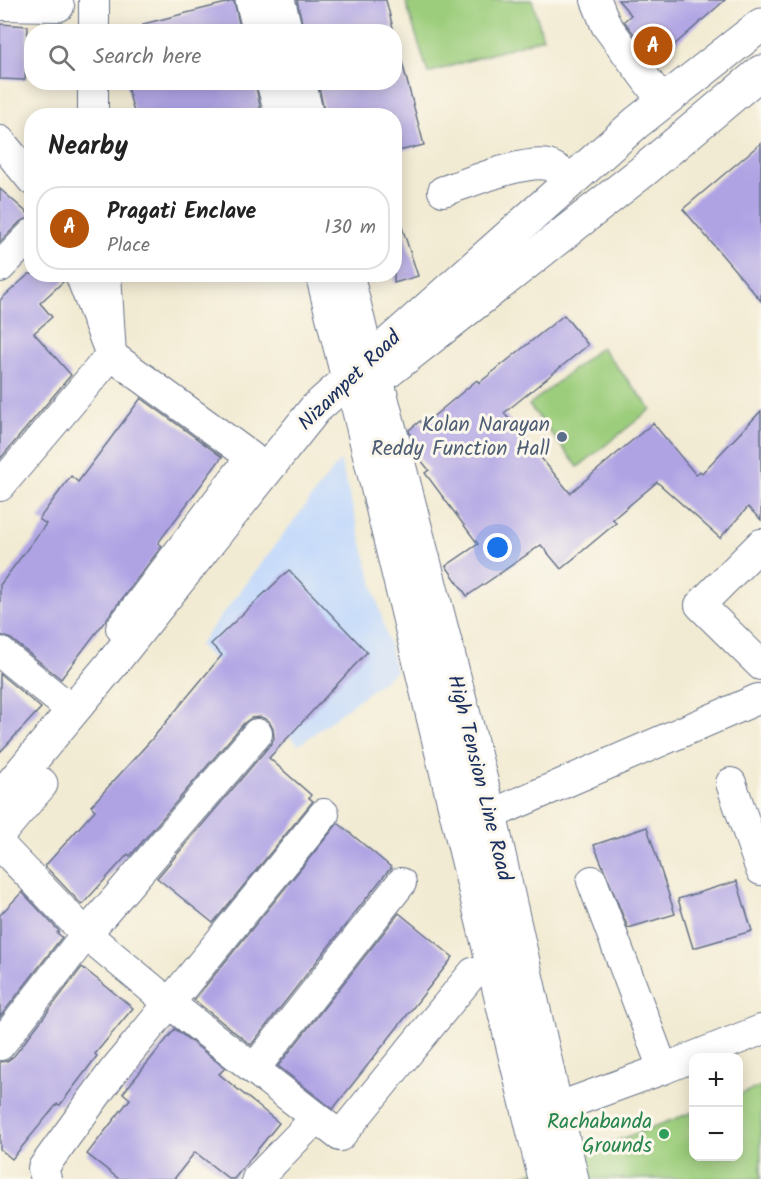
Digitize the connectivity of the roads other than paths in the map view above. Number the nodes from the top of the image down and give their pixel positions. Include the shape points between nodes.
1 (94, 0) edge
2 (252, 0) edge
3 (278, 0) edge
4 (596, 0) edge
5 (0, 5) edge
6 (59, 6) dead end
7 (94, 24) edge
8 (258, 24) edge
9 (284, 24) edge
10 (761, 25) edge
11 (761, 72) edge
12 (93, 90) edge
13 (275, 90) edge
14 (301, 90) edge
15 (663, 102) junction
16 (93, 108) edge
17 (280, 108) edge
18 (305, 108) edge
19 (0, 141) edge
20 (24, 170) edge
21 (571, 181) junction
22 (443, 191) dead end
23 (24, 242) edge
24 (0, 267) edge
25 (83, 282) edge
26 (106, 282) edge
27 (326, 282) edge
28 (346, 282) edge
29 (349, 334) junction
30 (111, 355) junction
31 (362, 380) junction
32 (0, 486) edge
33 (761, 544) edge
34 (0, 652) edge
35 (761, 665) edge
36 (443, 695) junction
37 (758, 699) dead end
38 (68, 707) junction
39 (257, 734) dead end
40 (0, 781) edge
41 (731, 783) dead end
42 (0, 798) edge
43 (324, 814) dead end
44 (490, 815) junction
45 (0, 832) edge
46 (0, 845) edge
47 (761, 870) edge
48 (592, 881) dead end
49 (401, 883) dead end
50 (86, 934) junction
51 (473, 973) dead end
52 (169, 1003) junction
53 (761, 1030) edge
54 (0, 1045) edge
55 (254, 1070) junction
56 (663, 1070) junction
57 (556, 1108) junction
58 (316, 1118) junction
59 (46, 1179) edge
60 (257, 1179) edge
61 (544, 1179) edge
62 (572, 1179) edge

1 - 7 street
2 - 8 main road
3 - 9 main road
4 - 15 street via 606,25
5 - 6 street
10 - 15 main road, Nizampet Road
11 - 31 main road, Nizampet Road via 642,172
12 - 16 street
13 - 17 main road
14 - 18 main road
15 - 21 main road, Nizampet Road
19 - 20 street
21 - 22 street via 562,171 548,165 526,165
21 - 31 main road, Nizampet Road
23 - 24 street
25 - 30 street
26 - 30 street
27 - 29 main road
28 - 29 main road, High Tension Line Road
29 - 31 main road, High Tension Line Road
30 - 32 street
30 - 38 street via 251,457
31 - 36 main road, High Tension Line Road
31 - 38 main road, Nizampet Road via 315,409
31 - 45 main road, Nizampet Road via 306,444 140,667
33 - 35 street via 700,605
34 - 38 street
36 - 44 main road, High Tension Line Road
36 - 61 main road, High Tension Line Road
37 - 44 street
38 - 40 street
38 - 42 main road, Nizampet Road
39 - 50 street
41 - 47 street
43 - 52 street
44 - 57 main road, High Tension Line Road
46 - 50 street
48 - 56 street
49 - 55 street
50 - 52 street
50 - 54 street
51 - 58 street via 340,1136
52 - 55 street
52 - 59 street via 43,1167
53 - 56 street
55 - 58 street
56 - 57 street
57 - 62 main road, High Tension Line Road
58 - 60 street

